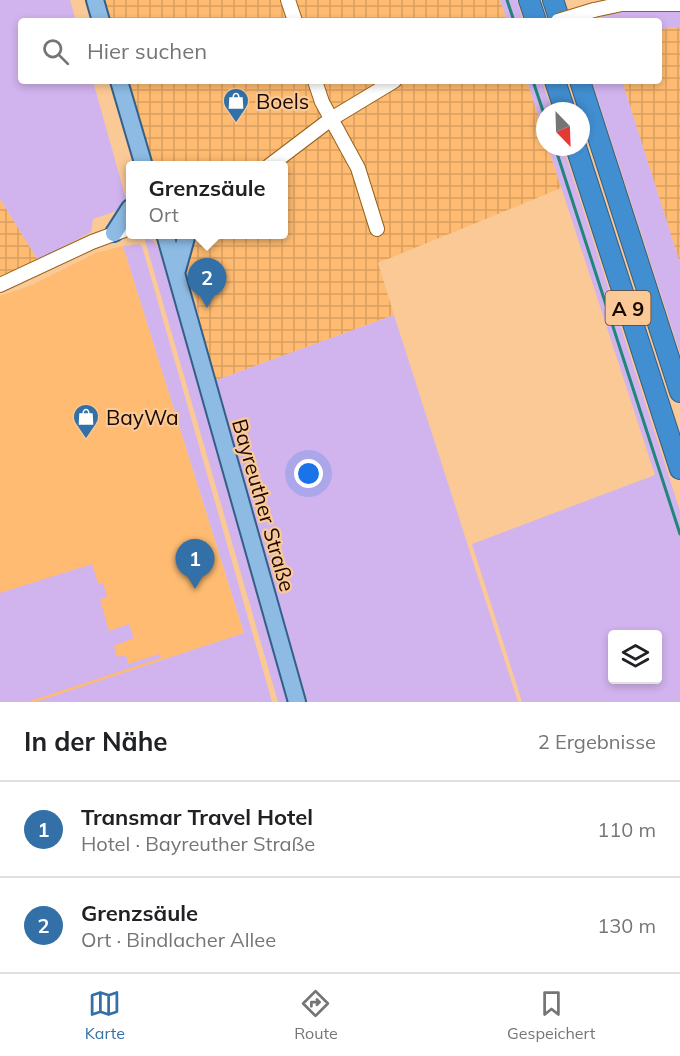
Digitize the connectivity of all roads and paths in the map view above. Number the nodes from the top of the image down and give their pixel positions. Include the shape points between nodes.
1 (95, 0) edge
2 (288, 0) edge
3 (529, 0) edge
4 (554, 0) edge
5 (675, 4) edge
6 (100, 18) edge
7 (294, 18) edge
8 (535, 18) edge
9 (558, 18) edge
10 (569, 18) edge
11 (120, 84) edge
12 (316, 84) edge
13 (389, 84) edge
14 (556, 84) edge
15 (581, 84) edge
16 (562, 102) edge
17 (331, 118) junction
18 (579, 156) edge
19 (143, 161) edge
20 (274, 161) edge
21 (126, 214) edge
22 (126, 229) edge
23 (377, 229) dead end
24 (114, 233) junction
25 (166, 239) edge
26 (185, 239) edge
27 (176, 274) junction
28 (0, 285) edge
29 (680, 392) edge
30 (680, 469) edge
31 (297, 702) edge

1 - 6 main road
2 - 7 street
3 - 8 highway
4 - 9 highway
5 - 10 street, bridge via 622,4
11 - 19 main road
12 - 17 street
13 - 17 street
14 - 16 highway
15 - 29 highway, A 9
17 - 20 street
17 - 23 street via 358,168
18 - 30 highway, A 9
21 - 24 main road
22 - 24 street
24 - 28 street
25 - 27 main road, Bayreuther Straße
26 - 27 main road
27 - 31 main road, Bayreuther Straße

